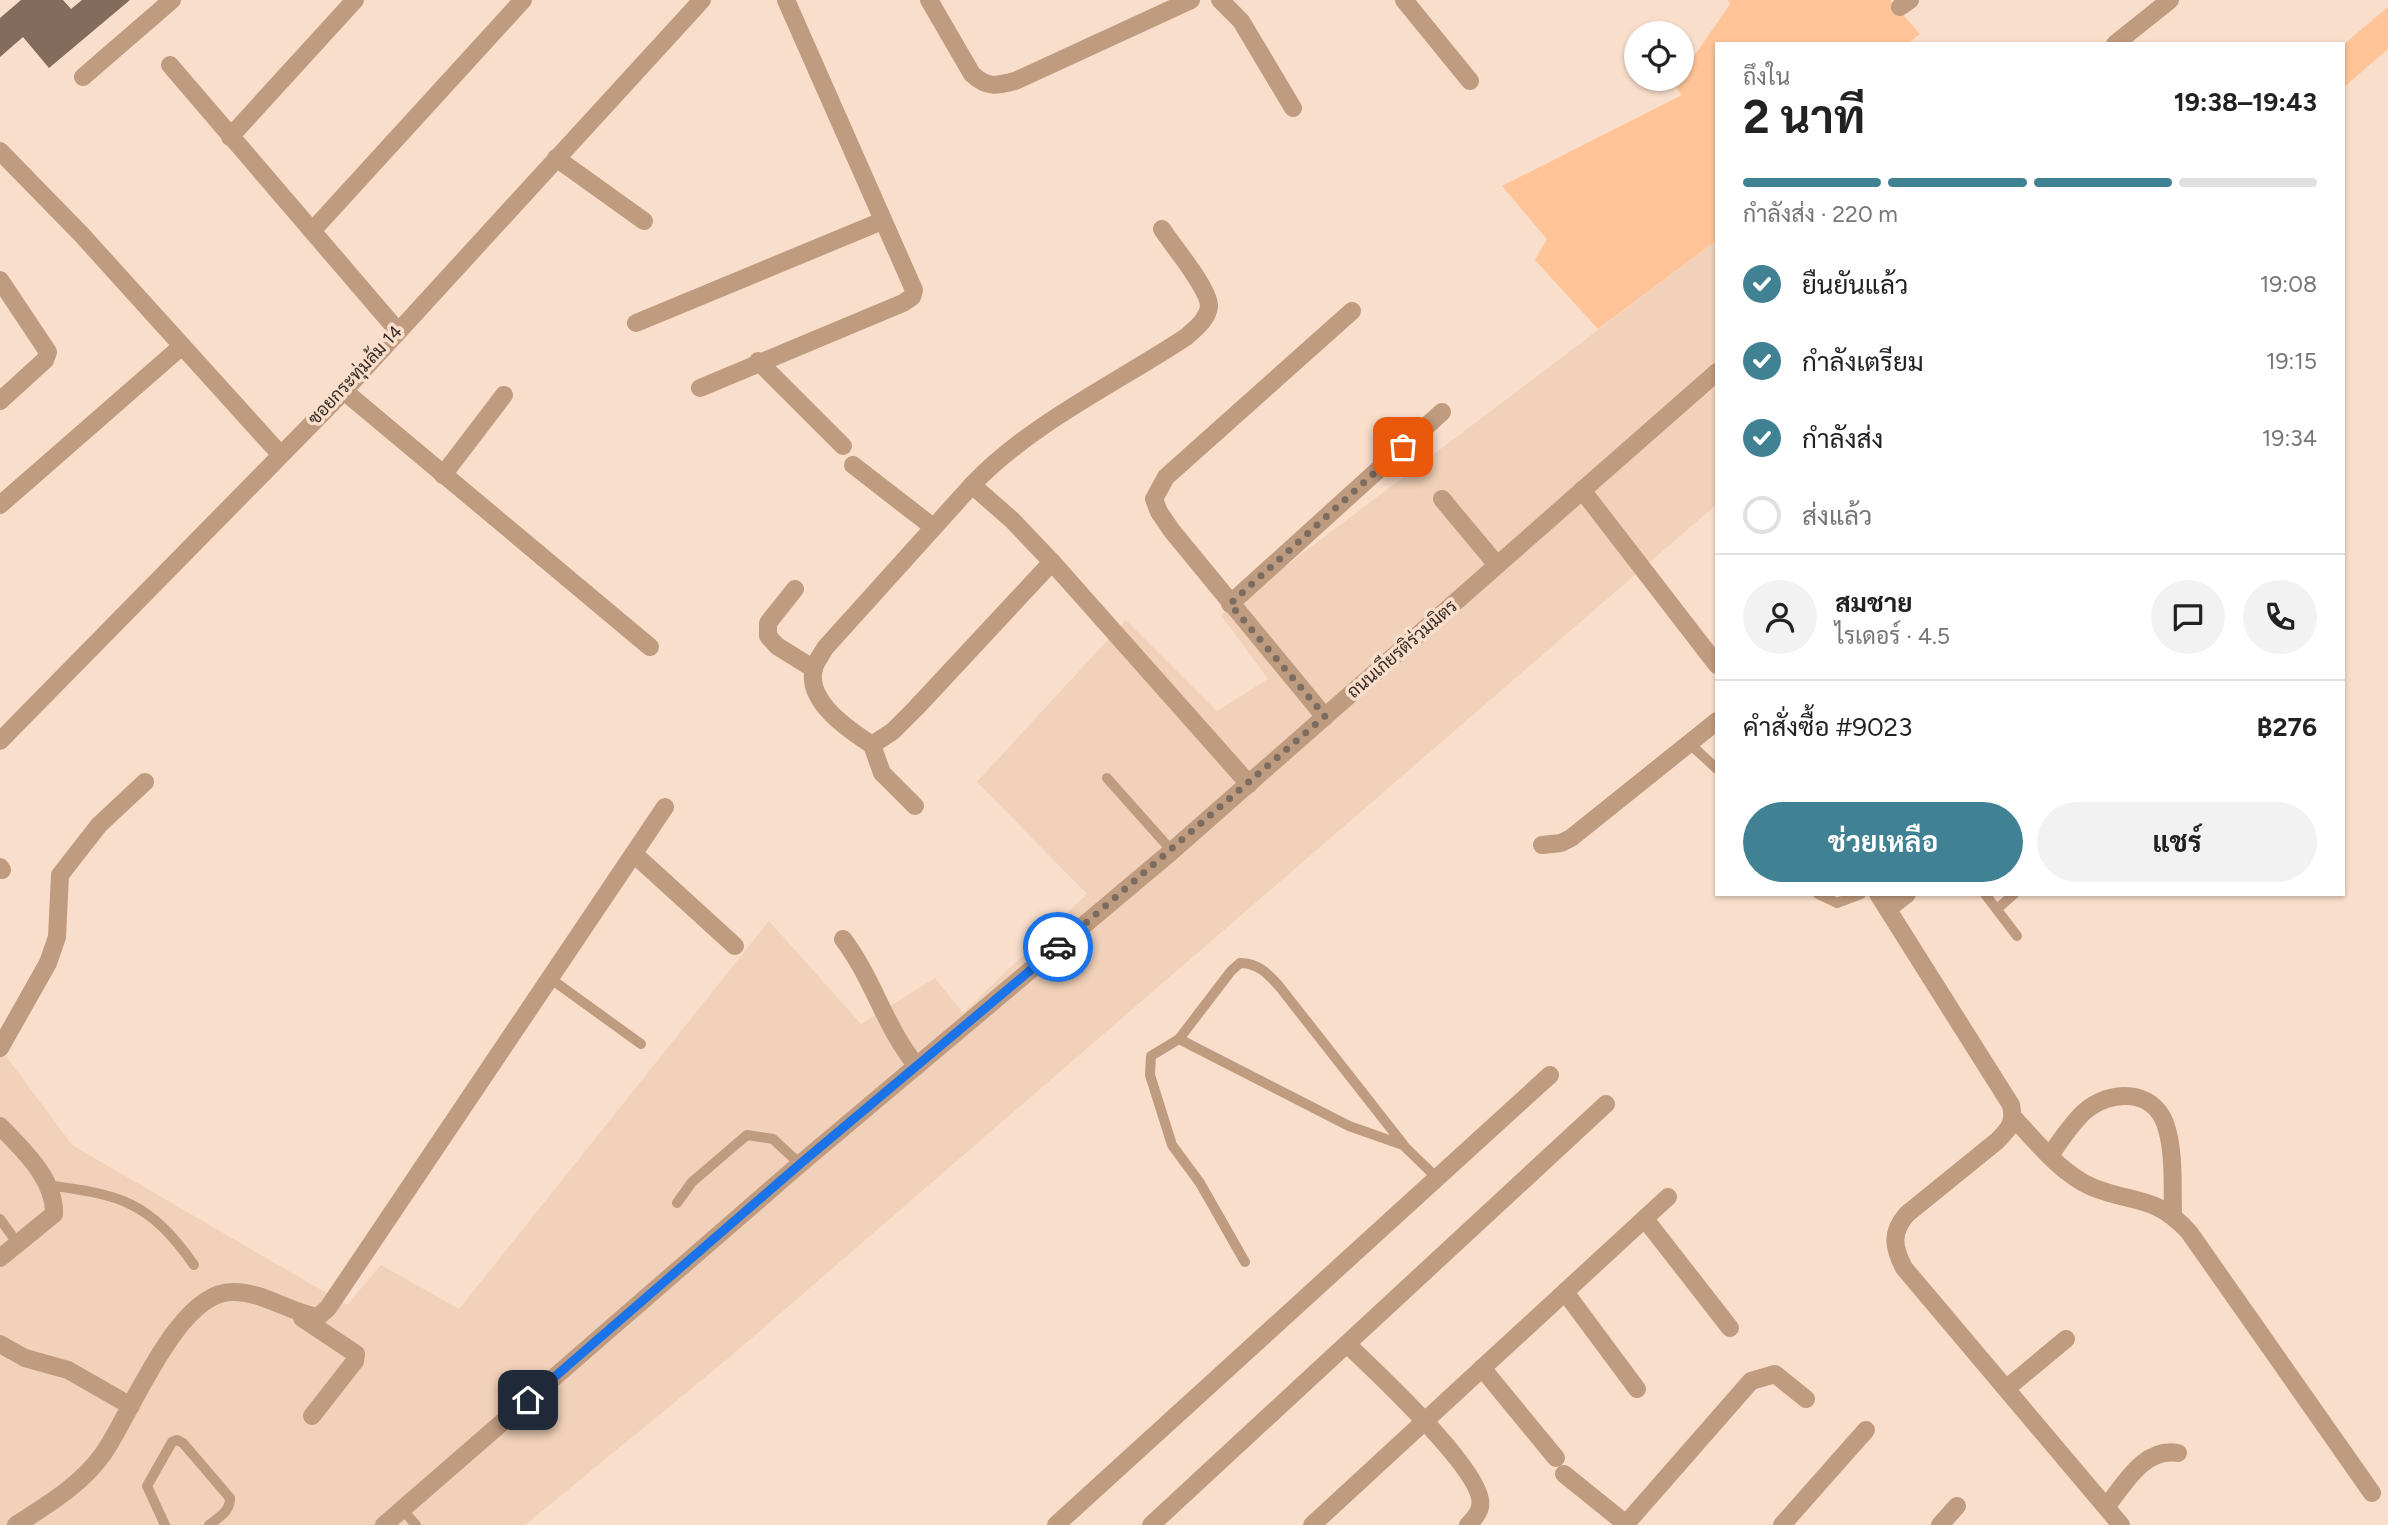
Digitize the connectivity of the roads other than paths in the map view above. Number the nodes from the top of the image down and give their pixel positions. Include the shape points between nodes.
1 (172, 0) edge
2 (355, 0) edge
3 (523, 0) edge
4 (702, 0) edge
5 (786, 0) edge
6 (929, 0) edge
7 (1191, 0) edge
8 (1220, 0) edge
9 (1404, 0) edge
10 (2170, 0) edge
11 (2118, 42) edge
12 (170, 65) dead end
13 (83, 77) dead end
14 (1470, 81) dead end
15 (1293, 108) dead end
16 (230, 137) junction
17 (0, 151) edge
18 (556, 158) junction
19 (644, 221) dead end
20 (882, 221) junction
21 (1162, 229) dead end
22 (313, 230) junction
23 (0, 279) edge
24 (5, 300) edge
25 (1352, 311) dead end
26 (636, 323) dead end
27 (397, 330) junction
28 (182, 346) junction
29 (758, 361) junction
30 (1715, 374) edge
31 (700, 388) dead end
32 (344, 391) junction
33 (504, 395) dead end
34 (0, 401) edge
35 (1441, 412) dead end
36 (843, 446) dead end
37 (280, 454) junction
38 (853, 466) dead end
39 (443, 475) junction
40 (972, 485) junction
41 (1582, 490) junction
42 (1441, 499) dead end
43 (0, 505) edge
44 (933, 527) junction
45 (1052, 562) junction
46 (1497, 565) junction
47 (795, 589) dead end
48 (1230, 604) junction
49 (650, 647) dead end
50 (1715, 662) edge
51 (814, 669) junction
52 (1325, 716) junction
53 (1715, 724) edge
54 (0, 741) edge
55 (1690, 744) junction
56 (872, 745) junction
57 (1715, 767) edge
58 (1107, 778) dead end
59 (145, 782) dead end
60 (1249, 784) junction
61 (915, 806) dead end
62 (665, 807) dead end
63 (1542, 845) dead end
64 (1172, 851) junction
65 (635, 854) junction
66 (1822, 896) edge
67 (1856, 896) edge
68 (1901, 896) edge
69 (1987, 896) edge
70 (2012, 896) edge
71 (1883, 902) edge
72 (1997, 909) junction
73 (2017, 936) dead end
74 (843, 939) dead end
75 (735, 946) dead end
76 (551, 979) junction
77 (1179, 1039) junction
78 (641, 1044) dead end
79 (0, 1048) edge
80 (917, 1066) junction
81 (1550, 1074) dead end
82 (1606, 1104) dead end
83 (2014, 1118) junction
84 (0, 1125) edge
85 (1403, 1145) junction
86 (2051, 1154) junction
87 (800, 1164) junction
88 (1437, 1178) junction
89 (46, 1185) junction
90 (1668, 1198) dead end
91 (677, 1203) dead end
92 (2173, 1214) junction
93 (0, 1219) edge
94 (1645, 1219) junction
95 (18, 1244) junction
96 (0, 1258) edge
97 (1245, 1262) dead end
98 (194, 1265) dead end
99 (1565, 1292) junction
100 (287, 1309) junction
101 (1730, 1328) dead end
102 (2066, 1339) dead end
103 (0, 1344) edge
104 (1347, 1344) junction
105 (1482, 1368) junction
106 (2007, 1388) junction
107 (1637, 1389) dead end
108 (1806, 1399) dead end
109 (131, 1406) junction
110 (312, 1416) dead end
111 (1424, 1421) junction
112 (1866, 1430) dead end
113 (2178, 1453) dead end
114 (2372, 1493) dead end
115 (1957, 1506) dead end
116 (2106, 1507) junction
117 (402, 1509) junction
118 (16, 1525) edge
119 (165, 1525) edge
120 (209, 1525) edge
121 (384, 1525) edge
122 (416, 1525) edge
123 (1056, 1525) edge
124 (1151, 1525) edge
125 (1312, 1525) edge
126 (1468, 1525) edge
127 (1625, 1525) edge
128 (1782, 1525) edge
129 (1940, 1525) edge
130 (2121, 1525) edge

1 - 13 street
2 - 16 street
3 - 22 street
4 - 18 street, ซอยกระทุ่มล้ม 14
5 - 20 street
6 - 7 street via 972,74 994,87
8 - 15 street via 1241,21
9 - 14 street
10 - 11 street
12 - 16 street
16 - 22 street
17 - 28 street
18 - 19 street
18 - 27 street, ซอยกระทุ่มล้ม 14
20 - 26 street
20 - 29 street via 910,278 912,297
21 - 40 street via 1203,289 1209,305 1204,320 1178,343 1025,439
22 - 27 street
23 - 24 street
24 - 34 street via 48,352
25 - 48 street via 1157,488 1154,499 1159,512
27 - 32 street, ซอยกระทุ่มล้ม 14
28 - 37 street
28 - 43 street
29 - 31 street
29 - 36 street
30 - 41 street, ถนนเกียรติร่วมมิตร
32 - 37 street, ซอยกระทุ่มล้ม 14
32 - 39 street
33 - 39 street
35 - 48 street
37 - 54 street, ซอยกระทุ่มล้ม 14
38 - 44 street
39 - 49 street
40 - 44 street
40 - 45 street
41 - 46 street, ถนนเกียรติร่วมมิตร
41 - 50 street
42 - 46 street
44 - 51 street via 860,606
45 - 56 street via 916,708
45 - 60 street
46 - 52 street, ถนนเกียรติร่วมมิตร
47 - 51 street via 768,623 768,636
48 - 52 street
51 - 56 street via 816,690 828,710
52 - 60 street, ถนนเกียรติร่วมมิตร
53 - 55 street
55 - 57 lane
55 - 63 street via 1571,838
56 - 61 street via 882,773
58 - 64 lane
59 - 79 street via 99,825 60,875 57,937 48,963
60 - 64 street, ถนนเกียรติร่วมมิตร
62 - 65 street
64 - 80 street, ถนนเกียรติร่วมมิตร
65 - 75 street
65 - 76 street
66 - 67 lane via 1838,904
68 - 71 street
69 - 72 lane
70 - 72 lane
71 - 83 street via 2011,1105
72 - 73 lane
74 - 80 street via 868,976 899,1045
76 - 78 lane
76 - 100 street via 328,1308 318,1317
77 - 85 lane via 1349,1126
77 - 85 lane via 1231,971 1240,963 1250,963 1279,986
77 - 97 lane via 1151,1056 1150,1075 1158,1107 1172,1145 1200,1183
80 - 87 street, ถนนเกียรติร่วมมิตร
81 - 88 street
82 - 104 street
83 - 86 street
83 - 106 street via 1997,1140 1907,1214 1896,1226 1895,1238 1904,1268
84 - 89 street via 34,1162
85 - 88 lane
86 - 92 street via 2071,1175 2093,1187
86 - 92 street via 2086,1110 2107,1099 2142,1098 2157,1108 2166,1125
87 - 91 lane via 773,1139 747,1135 692,1182
87 - 117 street, ถนนเกียรติร่วมมิตร
88 - 123 street
89 - 95 street via 54,1199 54,1214
89 - 98 lane via 102,1192 141,1207 171,1231
90 - 94 street
92 - 114 street
93 - 95 lane
94 - 99 street
94 - 101 street
95 - 96 street
99 - 105 street
99 - 107 street
100 - 109 street via 249,1293 229,1291 208,1297 175,1333
100 - 110 street via 356,1354
102 - 106 street
103 - 109 street via 25,1358 68,1370
104 - 111 street
104 - 124 street
105 - 111 street
105 - 127 street via 1560,1466
106 - 116 street
108 - 127 street via 1775,1374 1751,1381
109 - 118 street via 84,1476
111 - 125 street
111 - 126 street via 1475,1485 1480,1508
112 - 128 street
113 - 116 street via 2153,1454
115 - 129 street
116 - 130 street
117 - 121 street, ถนนเกียรติร่วมมิตร
117 - 122 lane
119 - 120 lane via 147,1486 177,1440 230,1498 225,1513

